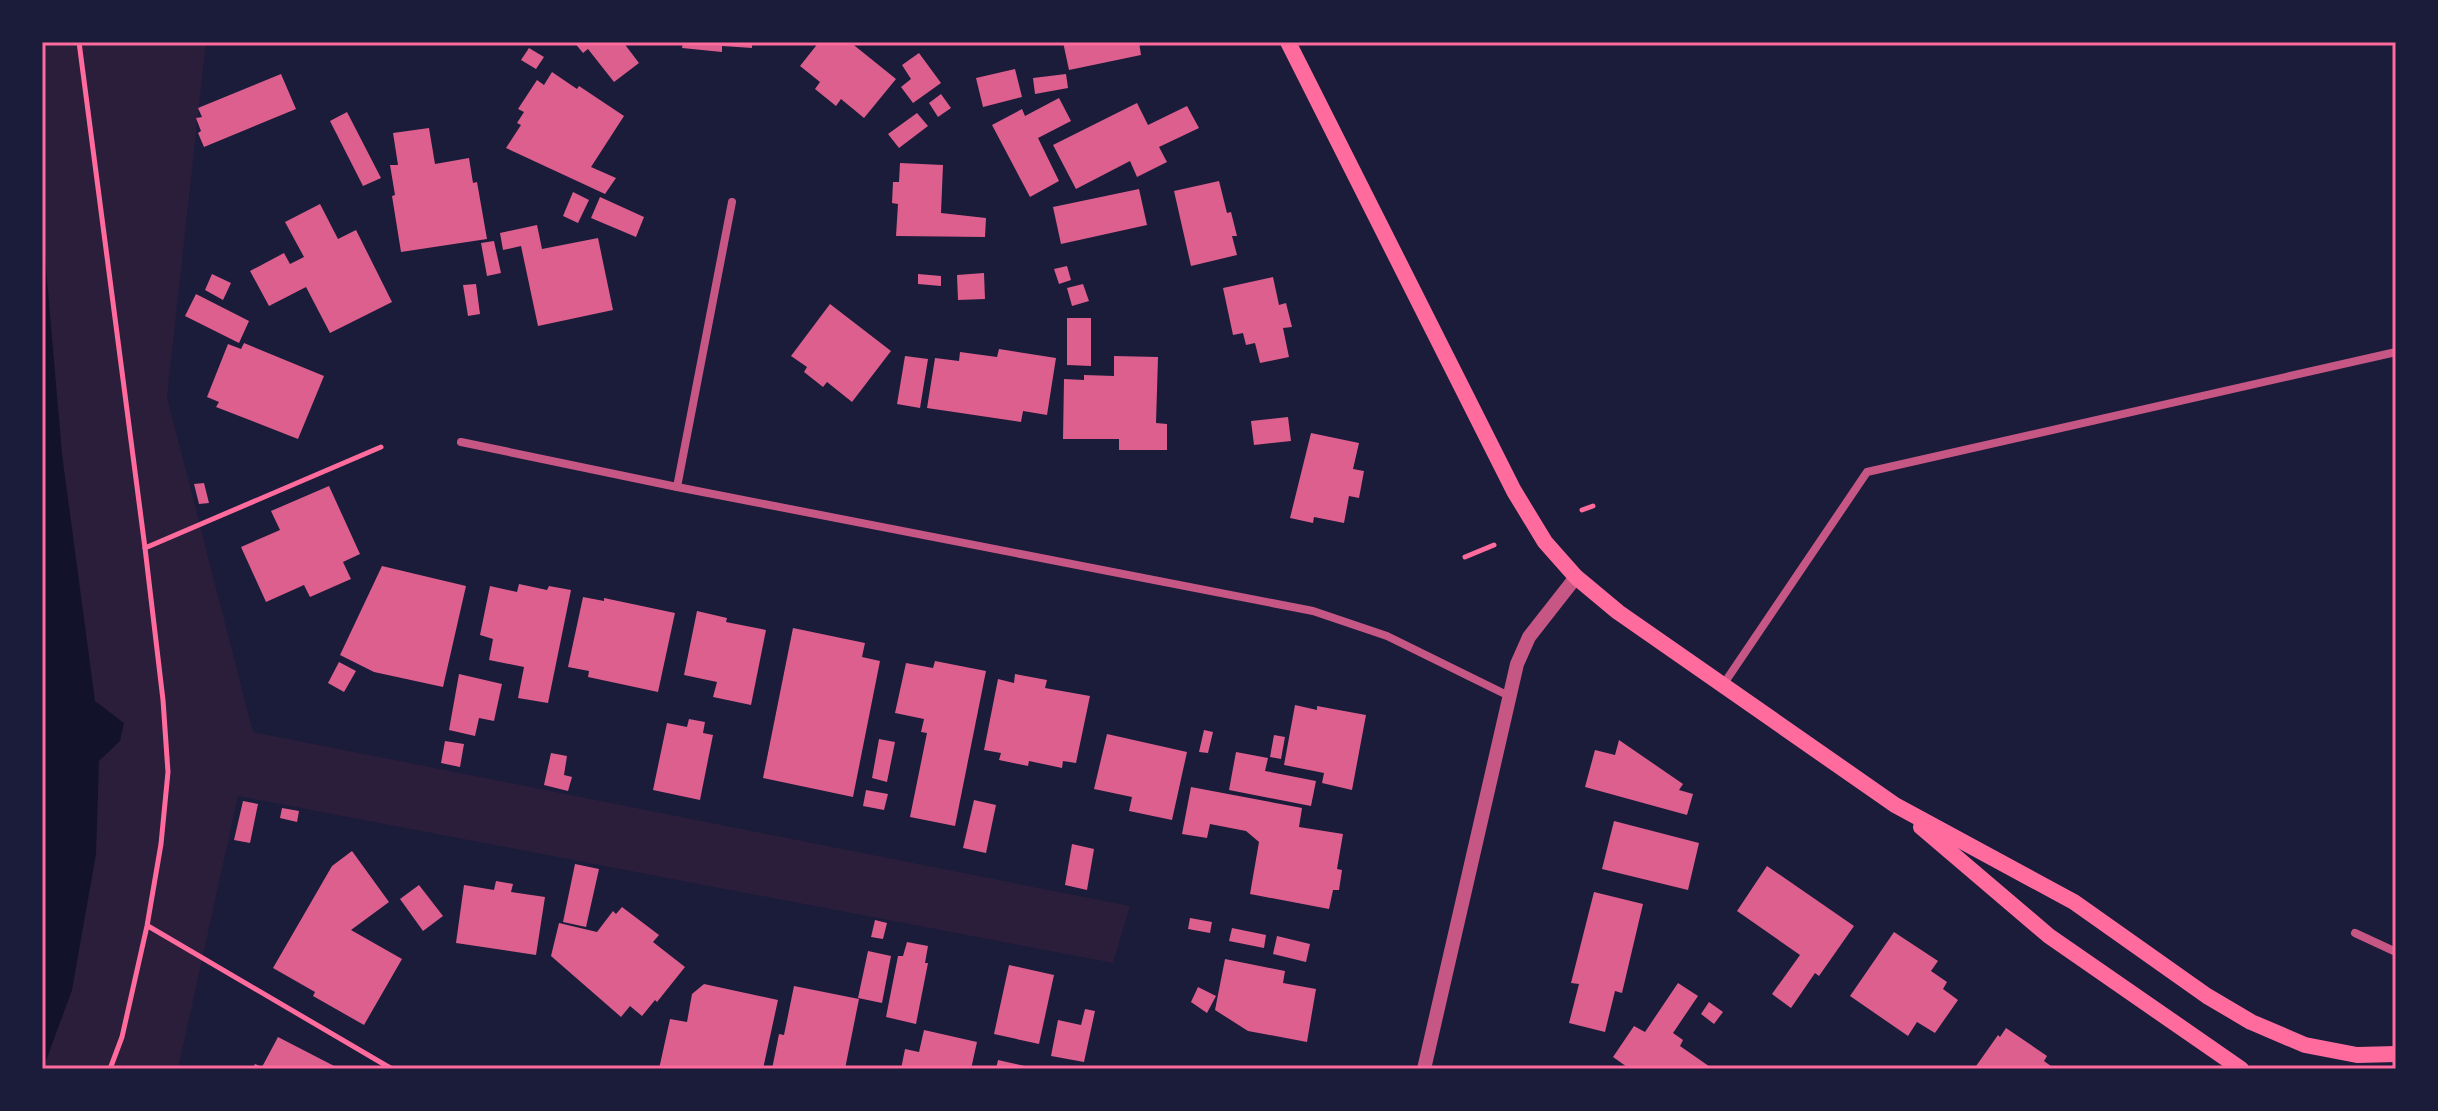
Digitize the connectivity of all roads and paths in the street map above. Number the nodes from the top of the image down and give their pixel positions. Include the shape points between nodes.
1 (79, 42) edge
2 (1288, 42) edge
3 (732, 202) dead end
4 (2396, 352) edge
5 (461, 442) dead end
6 (381, 447) dead end
7 (677, 487) junction
8 (1593, 506) dead end
9 (1582, 510) dead end
10 (1494, 545) dead end
11 (145, 548) junction
12 (1465, 557) dead end
13 (1576, 577) junction
14 (1722, 685) junction
15 (1509, 696) junction
16 (1895, 805) junction
17 (147, 926) junction
18 (2355, 933) dead end
19 (2396, 952) edge
20 (2396, 1054) edge
21 (110, 1069) edge
22 (392, 1069) edge
23 (1424, 1069) edge
24 (2241, 1069) edge

1 - 11 path
2 - 13 main road via 1514,491 1545,542
3 - 7 street
4 - 14 street via 1867,472
5 - 7 street
6 - 11 path
7 - 15 street via 1313,611 1387,636
8 - 9 path
10 - 12 path
11 - 17 path via 168,772
13 - 14 main road
13 - 15 street via 1529,637
14 - 16 main road
15 - 23 street
16 - 20 main road via 2074,902 2251,1022 2305,1045 2357,1055
16 - 24 main road via 2049,936
17 - 21 path
17 - 22 path
18 - 19 street

